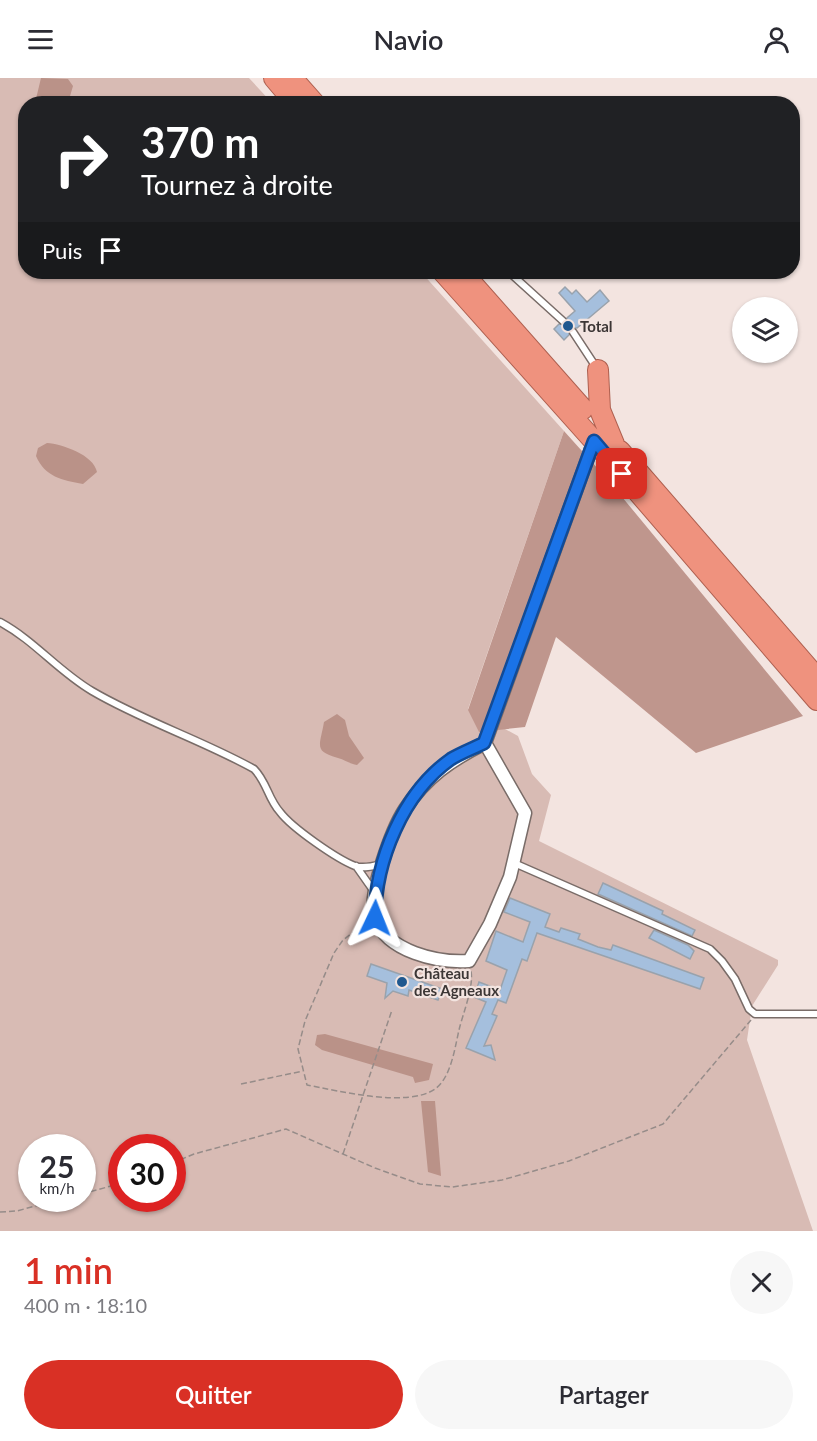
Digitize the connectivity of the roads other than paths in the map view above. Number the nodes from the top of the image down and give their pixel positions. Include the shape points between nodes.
1 (274, 78) edge
2 (292, 78) edge
3 (289, 96) edge
4 (308, 96) edge
5 (449, 279) edge
6 (468, 279) edge
7 (517, 279) edge
8 (563, 321) dead end
9 (573, 332) dead end
10 (598, 370) joint
11 (594, 441) junction
12 (614, 444) junction
13 (0, 622) edge
14 (817, 678) edge
15 (817, 700) edge
16 (484, 743) junction
17 (383, 863) junction
18 (514, 863) junction
19 (356, 866) junction
20 (375, 893) junction
21 (817, 1014) edge

1 - 3 highway
2 - 4 highway
5 - 11 highway
6 - 12 highway
7 - 8 lane
9 - 10 lane
10 - 12 highway via 600,410
11 - 15 highway
11 - 16 street
12 - 14 highway
13 - 19 lane via 24,635 68,676 94,692 254,769 264,779 278,810 293,826
16 - 17 street via 451,760 420,790 404,811
16 - 18 street via 525,813
17 - 19 lane
17 - 20 street
18 - 20 street via 490,924 469,961 420,954 392,942 375,918
18 - 21 lane via 704,946 722,960 748,1009 755,1014
19 - 20 lane

